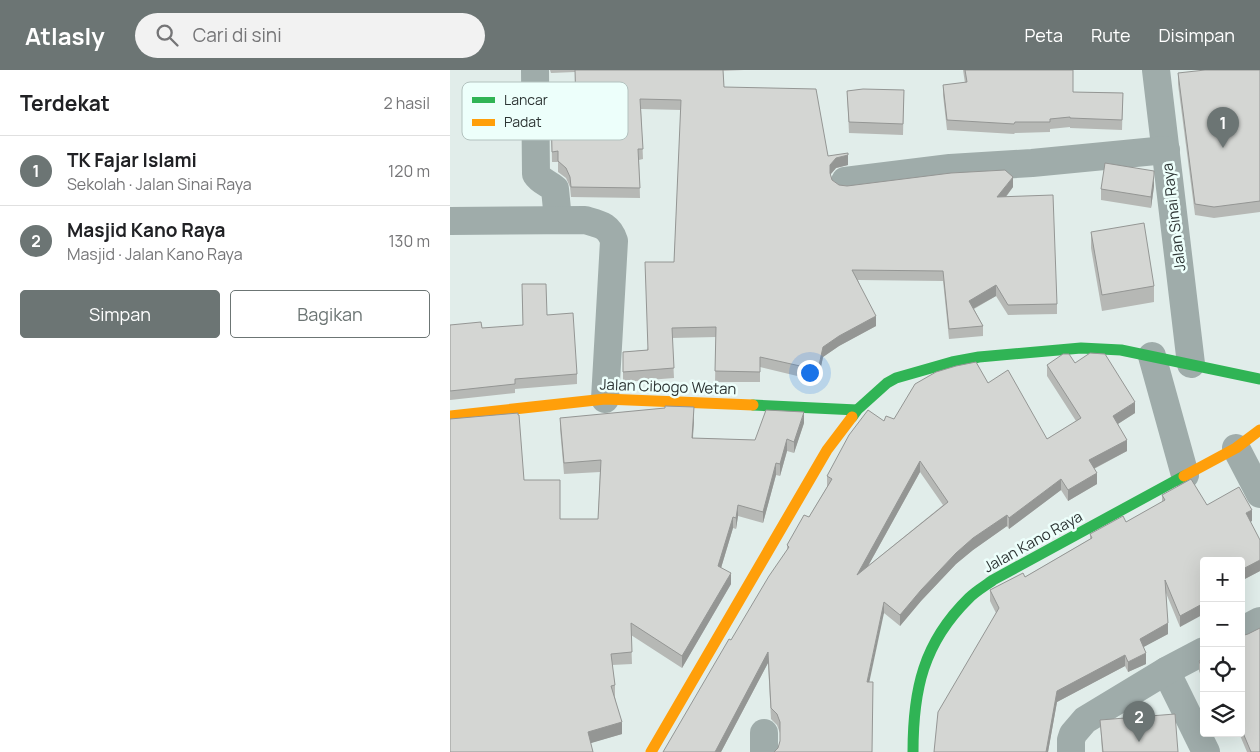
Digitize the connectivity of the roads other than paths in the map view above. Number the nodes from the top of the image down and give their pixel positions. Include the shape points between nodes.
1 (1156, 70) edge
2 (536, 140) edge
3 (1166, 150) junction
4 (845, 181) dead end
5 (558, 220) junction
6 (450, 221) edge
7 (1152, 356) junction
8 (1191, 364) junction
9 (1260, 379) edge
10 (605, 399) junction
11 (857, 410) junction
12 (450, 416) edge
13 (1260, 430) edge
14 (1236, 448) junction
15 (1185, 475) junction
16 (1260, 494) edge
17 (1260, 621) edge
18 (1245, 629) edge
19 (1200, 653) edge
20 (1166, 671) junction
21 (651, 752) edge
22 (913, 752) edge
23 (1071, 752) edge
24 (1206, 752) edge

1 - 3 street, Jalan Sinai Raya
2 - 5 street via 536,174 555,189
3 - 4 street via 950,168
3 - 8 street, Jalan Sinai Raya
5 - 6 street
5 - 10 street via 585,220 598,224 607,229 614,241
7 - 8 street
7 - 11 street via 1081,348 979,357 896,378 881,387
7 - 15 street
8 - 9 street
10 - 11 street, Jalan Cibogo Wetan
10 - 12 street, Jalan Cibogo Wetan
11 - 21 street via 827,450
13 - 14 street, Jalan Kano Raya
14 - 15 street, Jalan Kano Raya
14 - 16 street
15 - 22 street, Jalan Kano Raya via 992,580 968,599 930,652 921,674 914,715
17 - 18 street
19 - 20 street
20 - 23 street via 1085,720 1073,734
20 - 24 street

